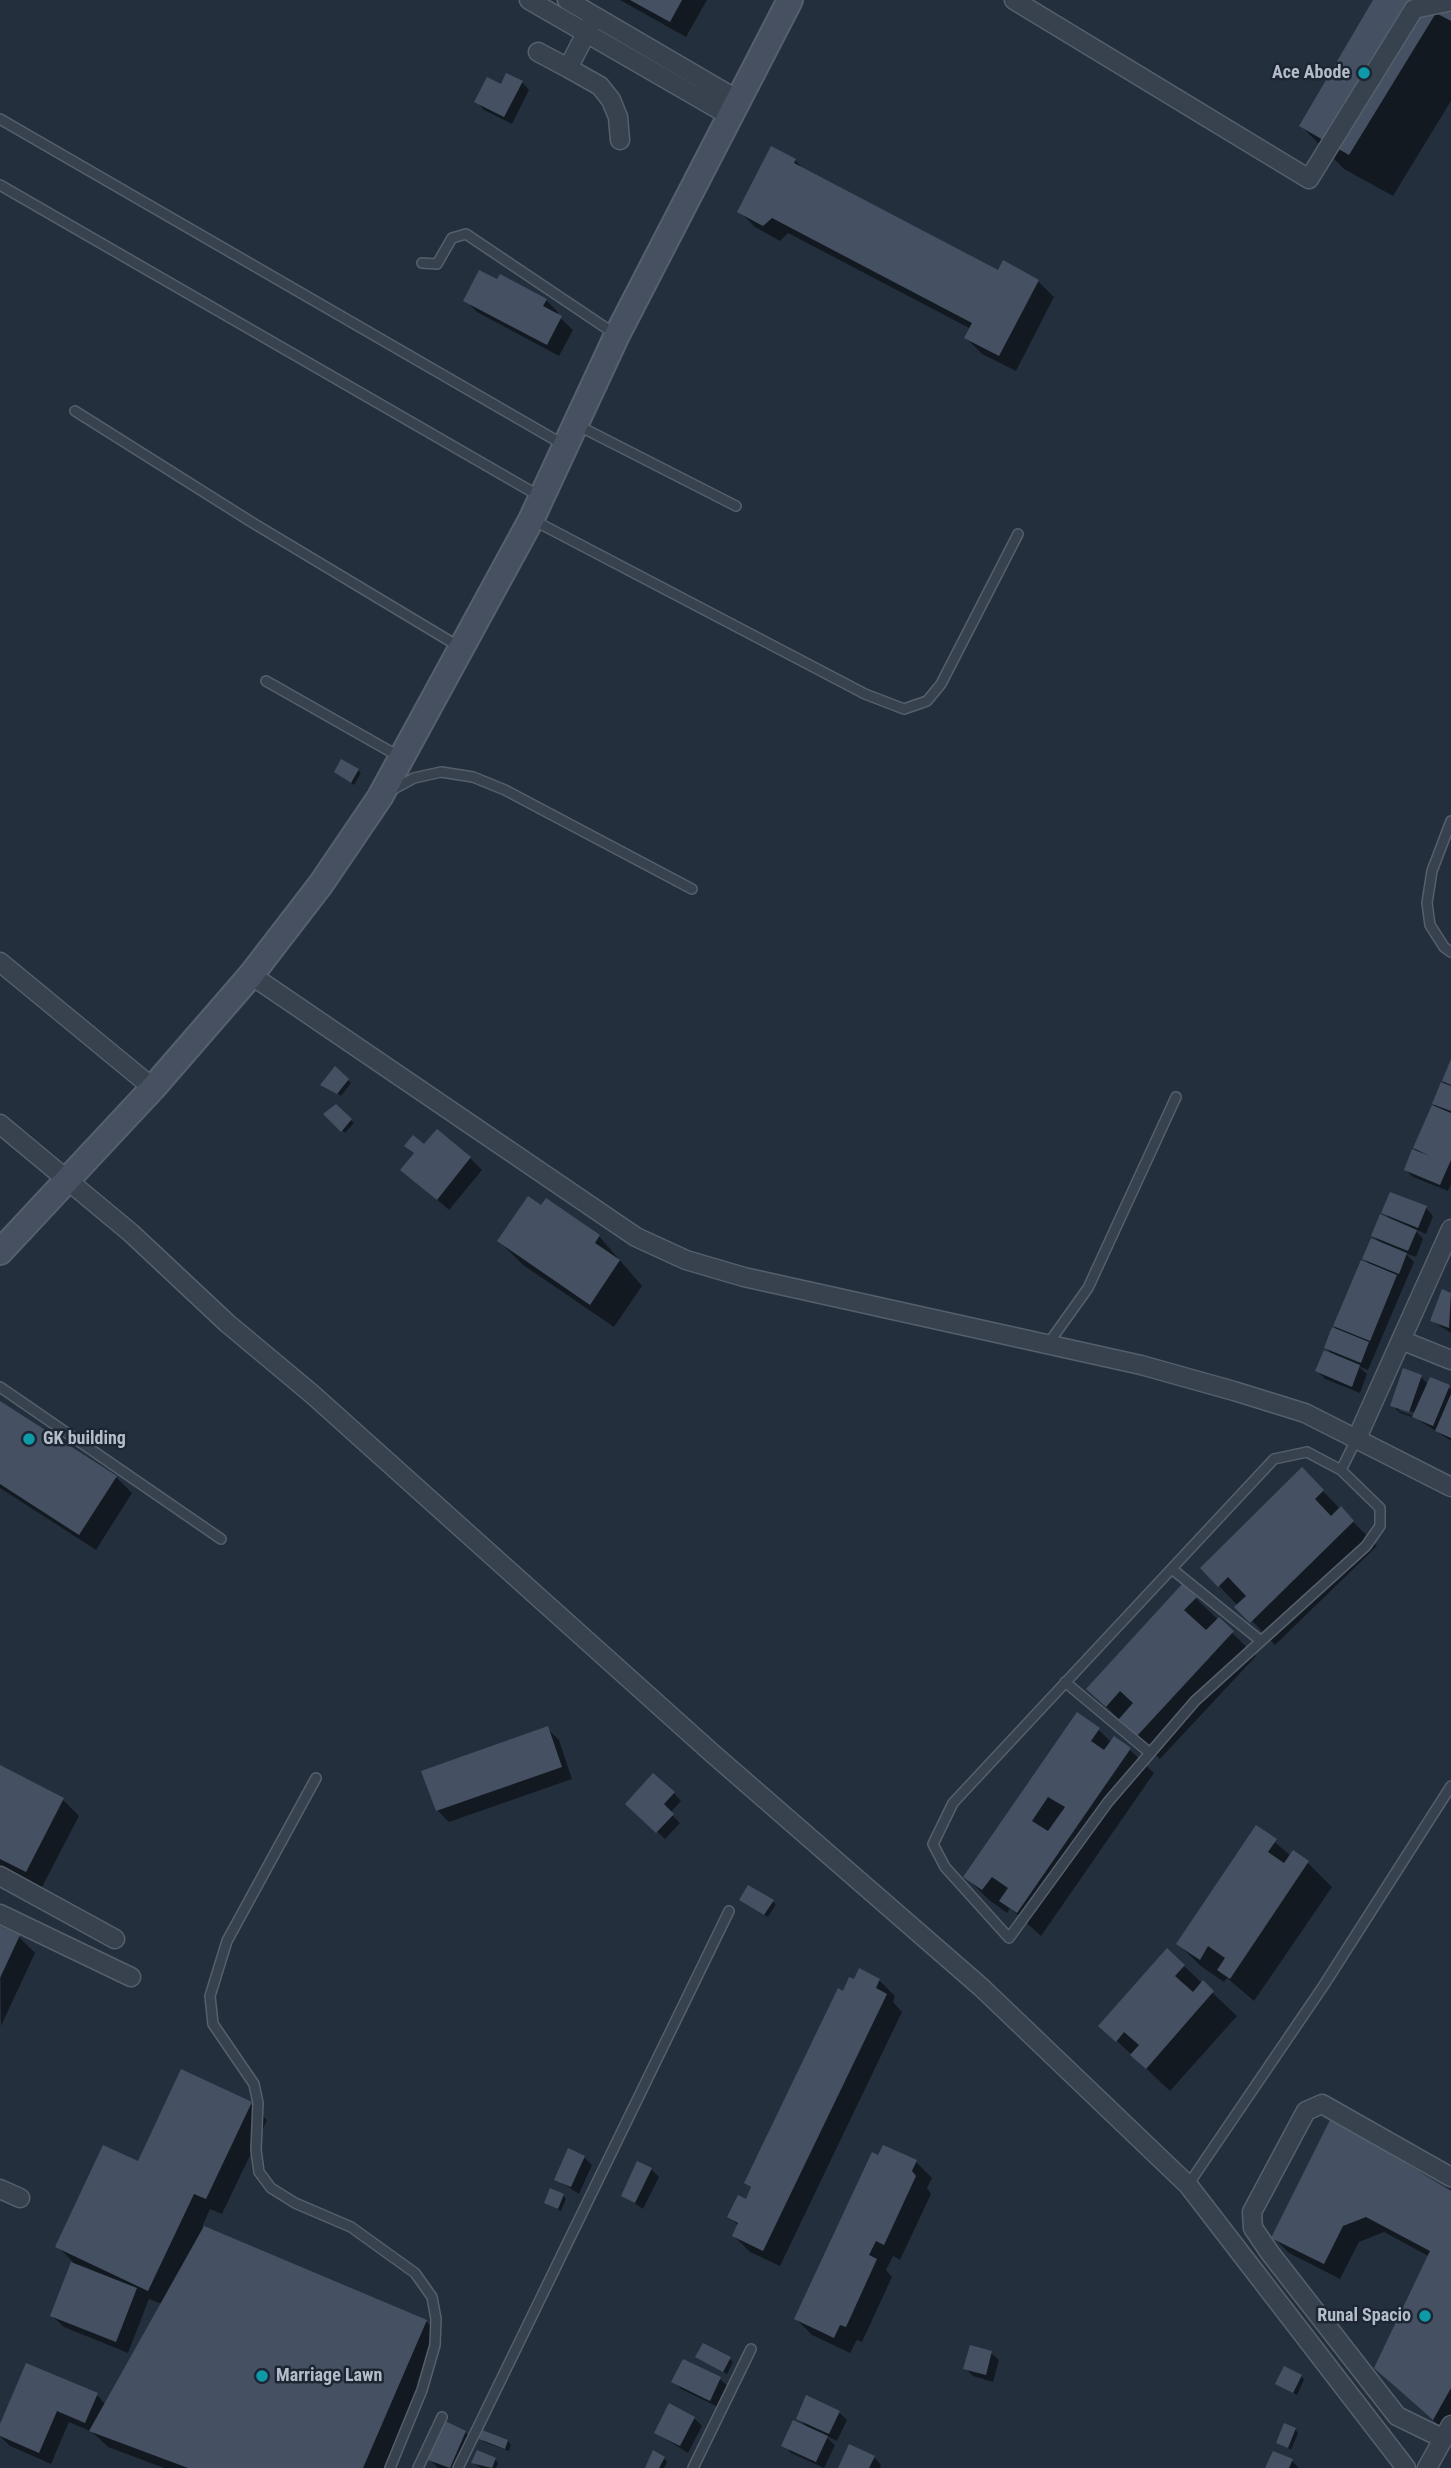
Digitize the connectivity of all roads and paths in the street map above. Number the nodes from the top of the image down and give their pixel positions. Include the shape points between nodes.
1 (529, 0) edge
2 (568, 0) edge
3 (1014, 0) edge
4 (1451, 1) edge
5 (785, 4) edge
6 (595, 16) junction
7 (586, 33) junction
8 (538, 52) dead end
9 (568, 68) junction
10 (734, 108) junction
11 (0, 119) edge
12 (620, 140) dead end
13 (0, 185) edge
14 (422, 263) dead end
15 (617, 335) junction
16 (75, 411) dead end
17 (571, 435) junction
18 (736, 506) dead end
19 (536, 509) junction
20 (1018, 534) dead end
21 (463, 649) junction
22 (266, 681) dead end
23 (402, 758) junction
24 (380, 797) junction
25 (1451, 821) edge
26 (692, 889) dead end
27 (1451, 952) edge
28 (0, 962) edge
29 (251, 975) junction
30 (153, 1088) junction
31 (1176, 1097) dead end
32 (0, 1125) edge
33 (67, 1178) junction
34 (1451, 1229) edge
35 (0, 1252) edge
36 (1401, 1340) junction
37 (1048, 1345) junction
38 (1451, 1360) edge
39 (0, 1387) edge
40 (1357, 1438) junction
41 (1341, 1470) junction
42 (1451, 1487) edge
43 (221, 1539) dead end
44 (1172, 1569) junction
45 (1261, 1641) junction
46 (1065, 1682) junction
47 (1150, 1753) junction
48 (316, 1778) dead end
49 (1451, 1786) edge
50 (0, 1876) edge
51 (729, 1911) dead end
52 (0, 1914) edge
53 (115, 1939) dead end
54 (131, 1977) dead end
55 (1451, 2178) edge
56 (1188, 2185) junction
57 (0, 2189) edge
58 (20, 2198) dead end
59 (751, 2349) dead end
60 (442, 2417) dead end
61 (1447, 2432) edge
62 (390, 2468) edge
63 (418, 2468) edge
64 (458, 2468) edge
65 (693, 2468) edge
66 (1406, 2468) edge
67 (1427, 2468) edge

1 - 7 street
2 - 6 street
3 - 4 street via 1309,179 1414,9
5 - 10 main road
6 - 7 street
6 - 10 street
7 - 9 street
7 - 10 street
8 - 9 street
9 - 12 street via 600,86 611,100
10 - 15 main road
11 - 17 lane
13 - 19 lane
14 - 15 lane via 437,264 452,238 466,234
15 - 17 main road
16 - 21 lane
17 - 18 lane
17 - 19 main road
19 - 20 lane via 865,694 904,709 927,701 941,684
19 - 21 main road
21 - 23 main road
22 - 23 lane
23 - 24 main road
24 - 26 lane via 427,775 473,776
24 - 29 main road
25 - 27 lane via 1432,872 1427,903 1430,926
28 - 30 street
29 - 30 main road
29 - 37 street via 636,1237 685,1260
30 - 33 main road
31 - 37 lane via 1088,1288
32 - 33 street
33 - 35 main road
33 - 56 street via 981,1987
34 - 36 street
36 - 38 street
36 - 40 street
37 - 40 street via 1234,1391 1305,1413
39 - 43 lane
40 - 41 lane
40 - 42 street
41 - 44 lane via 1307,1452 1274,1460
41 - 45 lane via 1380,1507 1380,1526 1366,1546
44 - 45 lane
44 - 46 lane
45 - 47 lane via 1195,1701
46 - 47 lane
46 - 47 lane via 953,1803 933,1844 945,1867 1009,1938 1108,1802
48 - 62 lane via 226,1941 210,1996 213,2024 254,2084 259,2172 271,2188 351,2227 415,2273 432,2297 435,2345
49 - 56 lane
50 - 53 street
51 - 64 lane
52 - 54 street
55 - 61 street via 1322,2104 1306,2111 1252,2212 1253,2228 1270,2253 1397,2416
56 - 66 street
57 - 58 street
59 - 65 lane
60 - 63 lane
61 - 67 street

